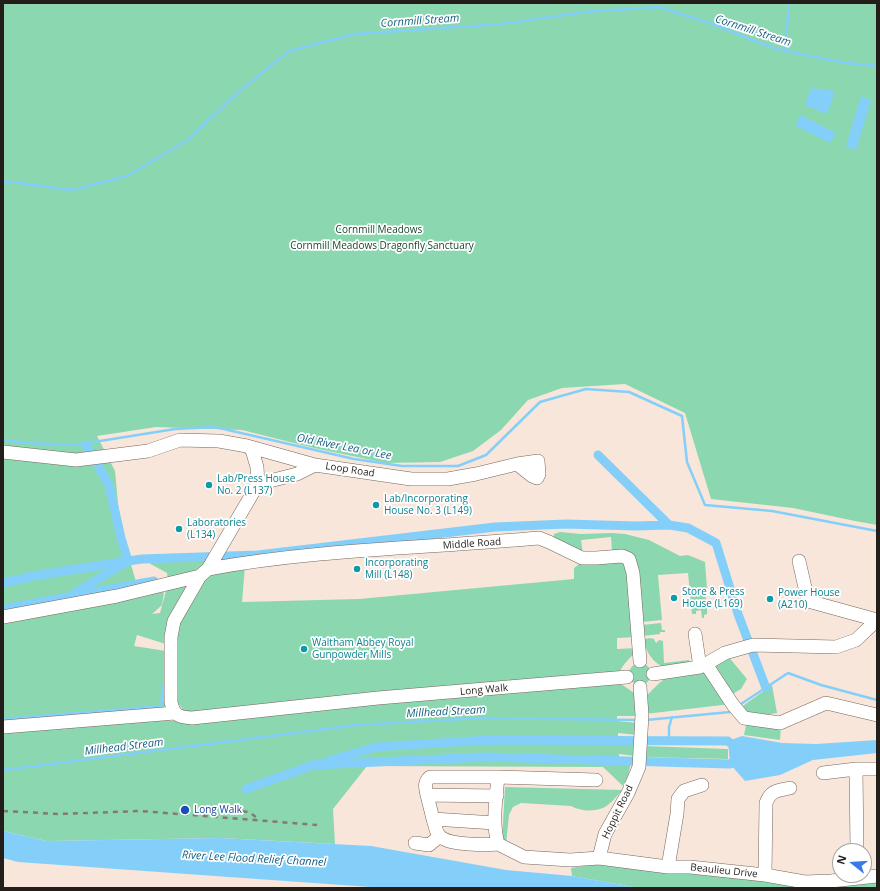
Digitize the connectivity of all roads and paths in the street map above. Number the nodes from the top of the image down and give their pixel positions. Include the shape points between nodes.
1 (247, 446) junction
2 (3, 452) edge
3 (517, 464) dead end
4 (315, 465) junction
5 (258, 484) junction
6 (799, 561) dead end
7 (207, 569) junction
8 (3, 616) edge
9 (877, 620) edge
10 (695, 634) dead end
11 (640, 661) junction
12 (703, 666) junction
13 (653, 674) junction
14 (627, 677) junction
15 (640, 687) junction
16 (175, 713) junction
17 (877, 715) edge
18 (3, 727) edge
19 (856, 768) junction
20 (877, 769) edge
21 (823, 773) dead end
22 (498, 777) junction
23 (596, 780) dead end
24 (702, 785) dead end
25 (790, 788) dead end
26 (427, 795) junction
27 (497, 796) junction
28 (433, 819) junction
29 (495, 823) junction
30 (440, 836) junction
31 (415, 843) dead end
32 (857, 843) edge
33 (498, 844) junction
34 (599, 858) junction
35 (668, 866) junction
36 (765, 875) junction
37 (832, 879) edge

1 - 2 street via 219,441 180,440 148,451 76,460
1 - 4 street
1 - 5 street via 252,450 257,467
3 - 4 street, Loop Road via 436,480 411,479
4 - 5 street, Loop Road via 297,474
5 - 7 street
6 - 9 street via 808,601
7 - 8 street via 117,596
7 - 11 street, Middle Road via 246,562 341,553 538,538 582,558 622,556 629,559 633,573
7 - 16 street via 174,621 171,637 171,702
9 - 12 street via 856,640 836,647 750,646 725,653
10 - 12 street
11 - 13 street via 647,664
11 - 14 street via 630,667
12 - 13 street
12 - 17 street via 744,718 780,722 826,703
13 - 15 street via 648,685
14 - 15 street via 632,685
14 - 16 street, Long Walk via 378,698 197,718 185,718
15 - 34 street, Hoppit Road via 642,715 639,767 605,834
16 - 18 street
19 - 20 street
19 - 21 street
19 - 32 street
22 - 23 street
22 - 26 street via 430,777 425,785
22 - 27 street
24 - 35 street via 684,791 678,799
25 - 36 street via 770,794 766,802
26 - 27 street
26 - 28 street
27 - 29 street
28 - 29 street
28 - 30 street
29 - 33 street
30 - 31 street via 429,845
30 - 33 street via 449,841 475,845
33 - 34 street, Beaulieu Drive via 524,857 570,860
34 - 35 street, Beaulieu Drive
35 - 36 street, Beaulieu Drive
36 - 37 street, Beaulieu Drive via 805,882

